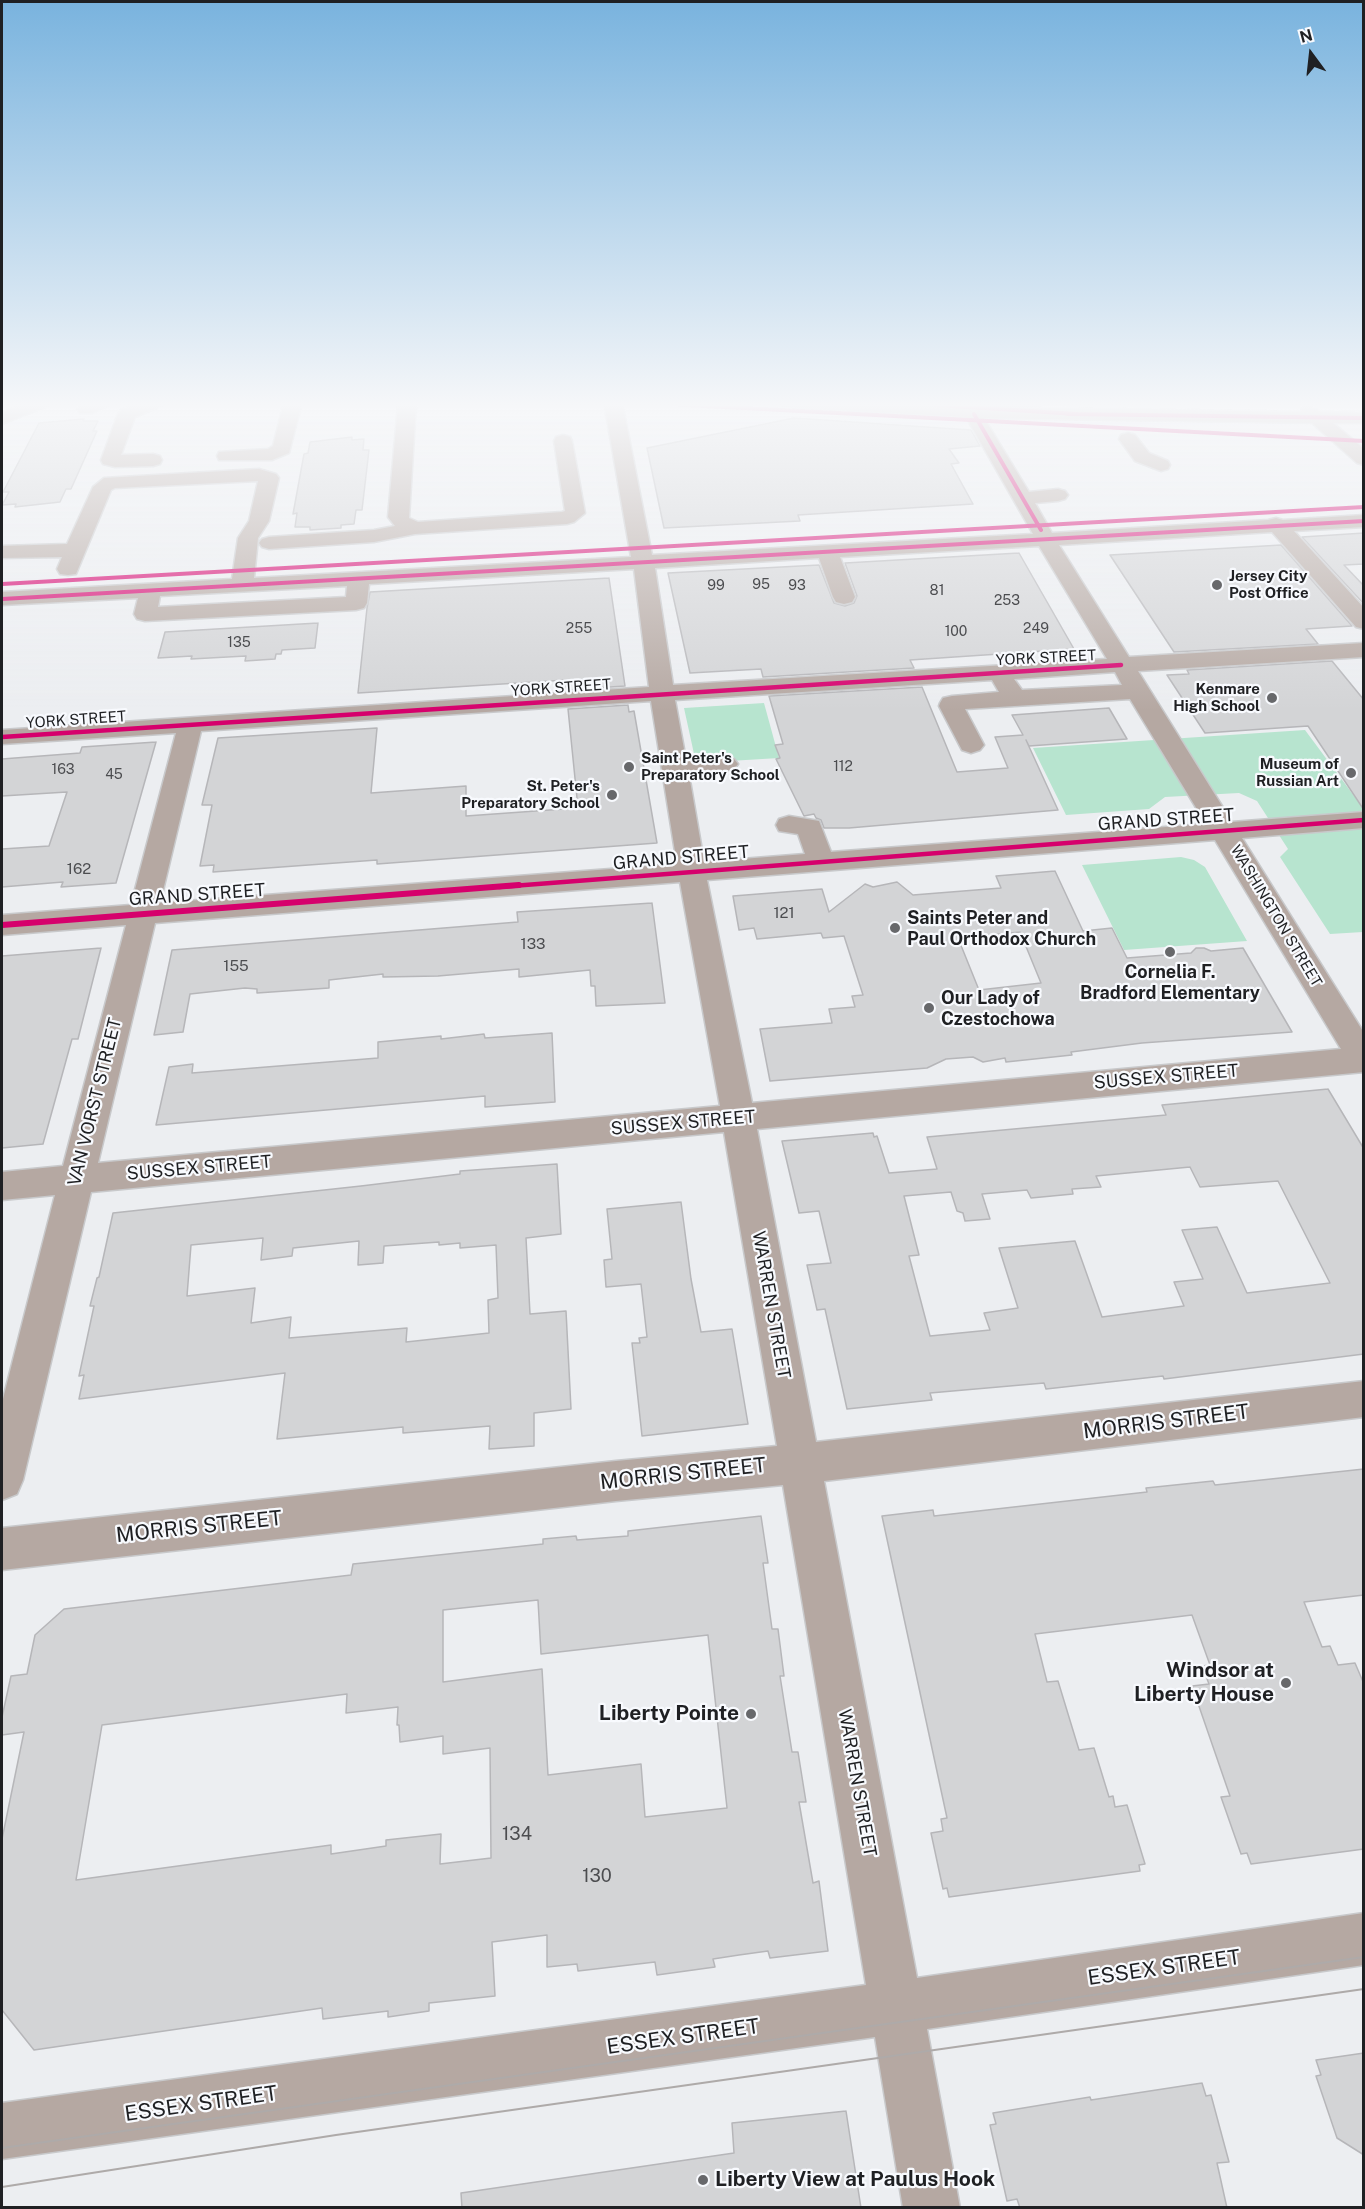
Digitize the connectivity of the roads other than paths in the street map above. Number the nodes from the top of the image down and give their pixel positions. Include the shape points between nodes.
1 (95, 505) edge
2 (263, 505) edge
3 (399, 505) edge
4 (574, 505) edge
5 (632, 505) edge
6 (1027, 505) edge
7 (1364, 507) edge
8 (1364, 520) edge
9 (260, 521) junction
10 (1276, 524) junction
11 (415, 528) junction
12 (1041, 531) junction
13 (269, 543) junction
14 (75, 550) junction
15 (827, 551) junction
16 (2, 552) edge
17 (641, 554) junction
18 (243, 576) junction
19 (359, 577) junction
20 (2, 584) edge
21 (60, 588) junction
22 (152, 590) junction
23 (844, 597) dead end
24 (2, 598) edge
25 (1364, 622) edge
26 (1364, 650) edge
27 (1121, 665) junction
28 (999, 673) junction
29 (1137, 691) junction
30 (662, 693) junction
31 (1015, 698) junction
32 (190, 725) junction
33 (2, 737) edge
34 (971, 746) dead end
35 (725, 764) dead end
36 (675, 769) junction
37 (1364, 820) edge
38 (789, 825) dead end
39 (1224, 830) junction
40 (821, 862) junction
41 (692, 872) junction
42 (141, 914) junction
43 (2, 925) edge
44 (1363, 1059) edge
45 (739, 1117) junction
46 (76, 1179) junction
47 (2, 1186) edge
48 (1364, 1399) edge
49 (799, 1463) junction
50 (2, 1480) edge
51 (2, 1549) edge
52 (1364, 1939) edge
53 (897, 2007) junction
54 (2, 2131) edge
55 (932, 2208) edge

1 - 14 street
2 - 9 street
3 - 11 street via 398,517
4 - 11 street via 575,513 567,518
5 - 17 street, WARREN STREET
6 - 12 street, WASHINGTON STREET
7 - 12 street
8 - 10 street
9 - 13 street
9 - 18 street via 248,538
10 - 12 street
10 - 25 street
11 - 13 street via 374,536
12 - 15 street
12 - 17 street
12 - 27 street, WASHINGTON STREET
13 - 18 street via 267,553
14 - 16 street
14 - 21 street
15 - 17 street
15 - 23 street
17 - 18 street
17 - 19 street
17 - 30 street, WARREN STREET
18 - 19 street
18 - 21 street
18 - 22 street
19 - 22 street via 356,603 145,614
20 - 21 street
21 - 22 street
21 - 24 street
26 - 27 street, YORK STREET
27 - 28 street, YORK STREET
27 - 29 street, WASHINGTON STREET
28 - 30 street, YORK STREET
28 - 31 street
29 - 31 street
29 - 39 street, WASHINGTON STREET
30 - 32 street, YORK STREET
30 - 36 street, WARREN STREET
31 - 34 street via 952,703
32 - 33 street, YORK STREET
32 - 42 street, VAN VORST STREET
35 - 36 street
36 - 41 street, WARREN STREET
37 - 39 street, GRAND STREET
38 - 40 street via 809,827
39 - 40 street, GRAND STREET
39 - 44 street, WASHINGTON STREET
40 - 41 street, GRAND STREET
41 - 42 street, GRAND STREET
41 - 45 street, WARREN STREET
42 - 43 street, GRAND STREET
42 - 46 street, VAN VORST STREET
44 - 45 street, SUSSEX STREET
45 - 46 street, SUSSEX STREET
45 - 49 street, WARREN STREET
46 - 47 street, SUSSEX STREET
46 - 50 street, VAN VORST STREET
48 - 49 street, MORRIS STREET
49 - 51 street, MORRIS STREET
49 - 53 street, WARREN STREET
52 - 53 street, ESSEX STREET
53 - 54 street, ESSEX STREET
53 - 55 street, WARREN STREET

